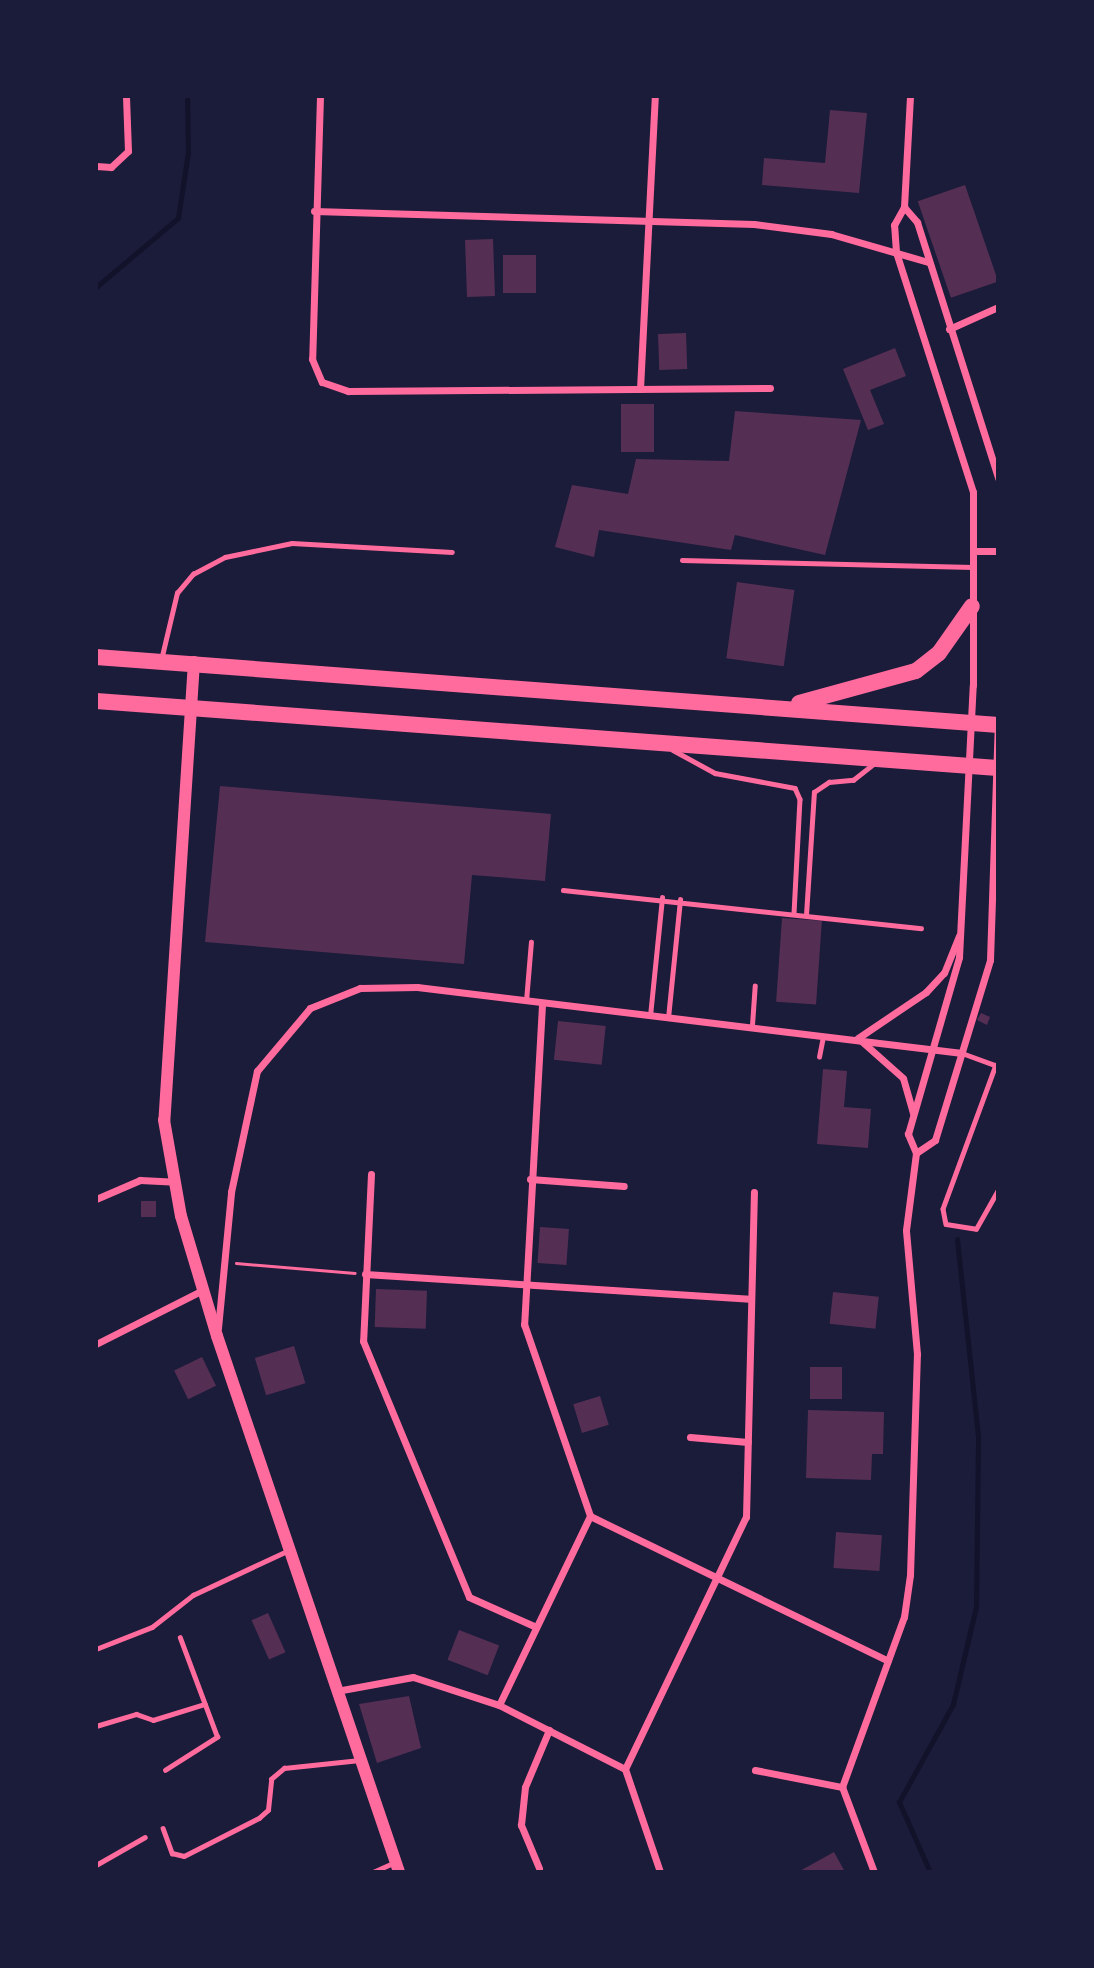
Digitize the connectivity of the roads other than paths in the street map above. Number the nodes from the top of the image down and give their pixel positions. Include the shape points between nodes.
1 (126, 96) edge
2 (320, 96) edge
3 (655, 96) edge
4 (910, 96) edge
5 (96, 166) edge
6 (904, 207) junction
7 (313, 211) junction
8 (653, 216) junction
9 (896, 252) junction
10 (928, 262) junction
11 (998, 307) edge
12 (949, 329) junction
13 (770, 388) dead end
14 (640, 389) junction
15 (998, 478) edge
16 (974, 551) junction
17 (998, 551) edge
18 (452, 552) dead end
19 (682, 560) dead end
20 (974, 567) junction
21 (972, 606) junction
22 (96, 657) edge
23 (161, 660) junction
24 (194, 662) junction
25 (96, 701) edge
26 (784, 706) junction
27 (191, 709) junction
28 (970, 722) junction
29 (998, 725) edge
30 (660, 743) junction
31 (881, 759) junction
32 (970, 765) junction
33 (997, 768) edge
34 (563, 890) dead end
35 (662, 898) junction
36 (680, 900) junction
37 (794, 914) junction
38 (806, 915) junction
39 (963, 925) junction
40 (921, 928) dead end
41 (531, 942) dead end
42 (755, 986) dead end
43 (526, 1003) junction
44 (542, 1005) junction
45 (649, 1018) junction
46 (668, 1019) junction
47 (752, 1025) junction
48 (823, 1033) junction
49 (858, 1038) junction
50 (934, 1048) junction
51 (962, 1053) junction
52 (818, 1057) dead end
53 (997, 1065) edge
54 (913, 1118) junction
55 (916, 1153) junction
56 (371, 1174) dead end
57 (530, 1179) junction
58 (175, 1182) junction
59 (624, 1186) dead end
60 (998, 1190) edge
61 (754, 1192) dead end
62 (96, 1199) edge
63 (365, 1274) junction
64 (526, 1285) junction
65 (203, 1290) junction
66 (749, 1298) junction
67 (217, 1336) junction
68 (96, 1344) edge
69 (690, 1437) dead end
70 (748, 1442) junction
71 (590, 1516) junction
72 (291, 1549) junction
73 (720, 1578) junction
74 (536, 1627) junction
75 (180, 1638) dead end
76 (96, 1649) edge
77 (888, 1661) junction
78 (342, 1690) junction
79 (205, 1704) junction
80 (499, 1705) junction
81 (96, 1727) edge
82 (549, 1730) junction
83 (364, 1759) junction
84 (625, 1769) junction
85 (165, 1770) dead end
86 (755, 1770) dead end
87 (842, 1787) junction
88 (163, 1828) dead end
89 (145, 1837) dead end
90 (96, 1865) edge
91 (397, 1867) edge
92 (539, 1868) dead end
93 (373, 1872) edge
94 (660, 1872) edge
95 (874, 1872) edge

1 - 5 street via 128,141 122,161
2 - 7 street
3 - 8 street
4 - 6 street
6 - 9 street via 894,225
6 - 10 street via 917,222
7 - 8 street
7 - 14 street via 312,359 322,383 348,391
8 - 9 street via 831,234
8 - 14 street
9 - 10 street
9 - 16 street via 968,463
10 - 12 street
11 - 12 street
12 - 15 street
13 - 14 street
16 - 17 street
16 - 20 street
18 - 23 lane via 292,543 225,557 192,574 177,593
19 - 20 lane
20 - 21 street
21 - 26 highway via 939,653 916,671
21 - 28 street
22 - 23 highway
23 - 24 highway
24 - 26 highway
24 - 27 main road
25 - 27 highway
26 - 28 highway
27 - 30 highway
27 - 58 main road via 164,1120
28 - 29 highway
28 - 32 street
29 - 33 street
30 - 31 highway
30 - 37 lane via 715,773 795,788 800,799
31 - 32 highway
31 - 38 lane via 853,780 829,782 814,792
32 - 33 highway
32 - 39 street
33 - 51 street via 990,960
34 - 35 lane
35 - 36 lane
35 - 45 lane
36 - 37 lane
36 - 46 lane
37 - 38 lane
38 - 40 lane
39 - 49 street via 944,973 926,992
39 - 50 street
41 - 43 lane
42 - 47 lane
43 - 44 street
43 - 67 street via 417,987 360,988 310,1008 257,1071 231,1192
44 - 45 street
44 - 57 street
45 - 46 street
46 - 47 street
47 - 48 street
48 - 49 street
48 - 52 lane
49 - 50 street
49 - 54 street via 903,1078
50 - 51 street
50 - 54 street
51 - 53 lane
51 - 55 street via 934,1140
53 - 60 lane via 943,1209 946,1224 976,1229
54 - 55 street via 908,1134
55 - 77 street via 906,1230 917,1354 915,1523 904,1617
56 - 63 street
57 - 59 street
57 - 64 street
58 - 62 street via 140,1180
58 - 65 main road
61 - 66 street
63 - 64 street
63 - 74 street via 363,1341 469,1597
64 - 66 street
64 - 71 street via 524,1324
65 - 67 main road
65 - 68 street
66 - 70 street
67 - 72 main road
69 - 70 street
70 - 73 street via 746,1517
71 - 73 street
71 - 74 street
72 - 76 lane via 193,1595 152,1627
72 - 78 main road
73 - 77 street
73 - 84 street
74 - 80 street
75 - 79 lane
77 - 87 street
78 - 80 street via 413,1677
78 - 83 main road
79 - 81 lane via 153,1720 136,1714
79 - 85 lane via 214,1745
80 - 82 street
82 - 84 street
82 - 92 street via 525,1787 521,1825
83 - 88 lane via 284,1768 271,1779 268,1810 184,1856 172,1853
83 - 91 main road
84 - 94 street
86 - 87 street
87 - 95 street
89 - 90 lane
91 - 93 lane

